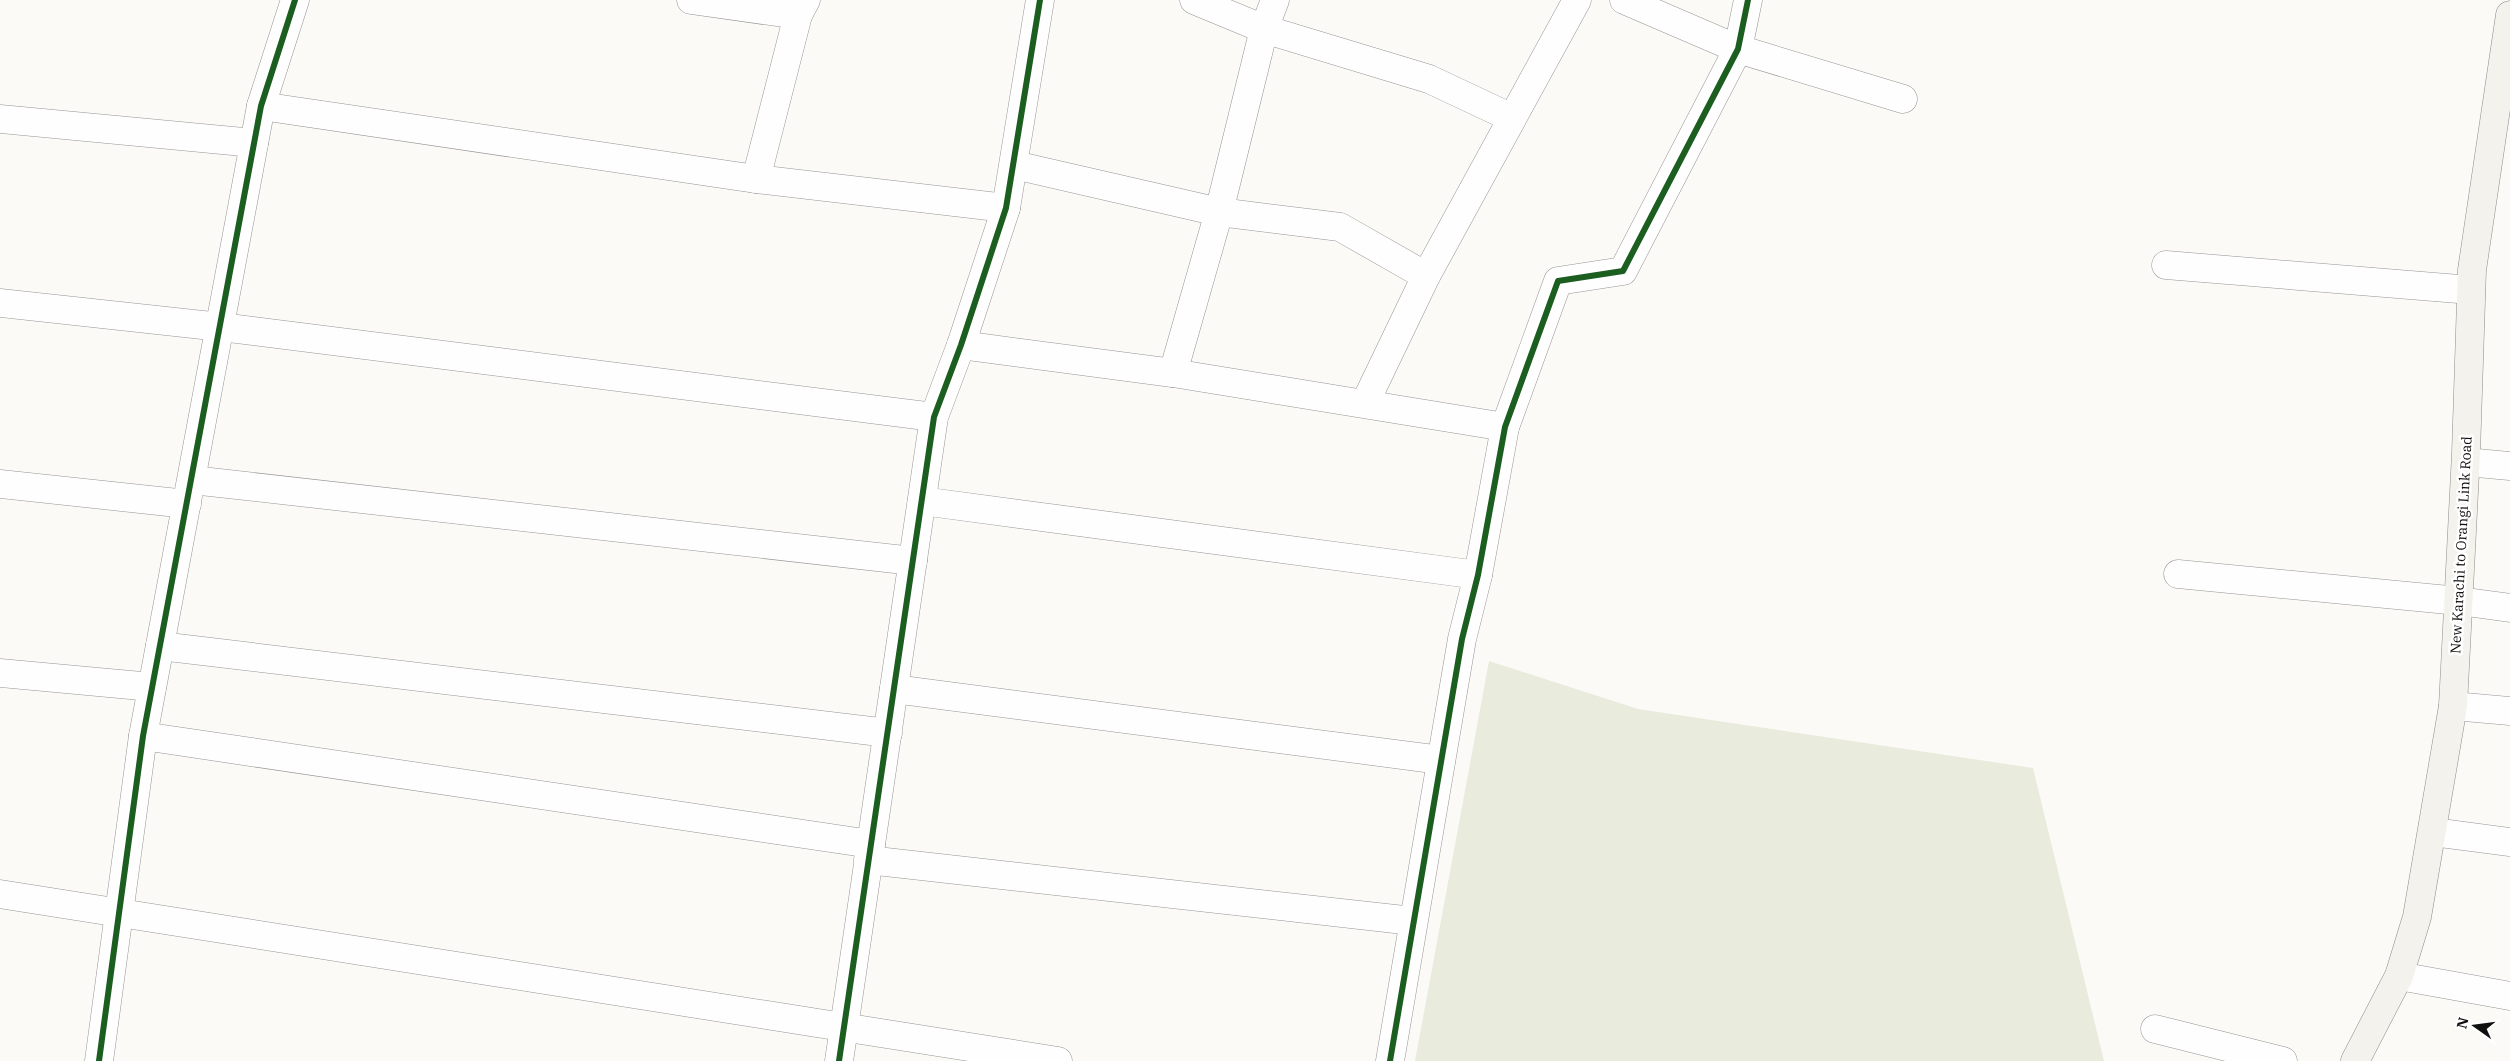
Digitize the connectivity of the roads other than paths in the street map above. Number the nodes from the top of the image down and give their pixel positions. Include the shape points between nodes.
1 (295, 0) edge
2 (690, 0) edge
3 (1040, 0) edge
4 (1194, 0) edge
5 (1275, 0) edge
6 (1577, 0) edge
7 (1624, 0) edge
8 (1748, 0) edge
9 (802, 8) edge
10 (2510, 16) edge
11 (1264, 29) junction
12 (1738, 49) junction
13 (1903, 99) dead end
14 (261, 106) junction
15 (1512, 118) junction
16 (0, 119) edge
17 (254, 143) junction
18 (1014, 165) junction
19 (756, 179) junction
20 (1006, 208) junction
21 (1219, 212) junction
22 (2166, 264) dead end
23 (1426, 276) junction
24 (2471, 290) junction
25 (0, 303) edge
26 (221, 326) junction
27 (961, 345) junction
28 (1174, 373) junction
29 (1365, 403) junction
30 (934, 417) junction
31 (1505, 427) junction
32 (2466, 462) junction
33 (2510, 466) edge
34 (0, 484) edge
35 (189, 492) junction
36 (922, 501) junction
37 (913, 561) junction
38 (2178, 574) dead end
39 (1478, 575) junction
40 (2459, 601) junction
41 (2510, 608) edge
42 (160, 646) junction
43 (0, 673) edge
44 (152, 687) junction
45 (894, 689) junction
46 (2453, 706) junction
47 (2510, 711) edge
48 (888, 733) junction
49 (143, 736) junction
50 (1441, 760) junction
51 (2433, 832) junction
52 (2510, 842) edge
53 (870, 852) junction
54 (0, 894) edge
55 (119, 912) junction
56 (1414, 921) junction
57 (2399, 976) junction
58 (2510, 996) edge
59 (844, 1028) junction
60 (2155, 1029) dead end
61 (99, 1061) edge
62 (839, 1061) edge
63 (1058, 1061) edge
64 (1390, 1061) edge
65 (2283, 1061) edge
66 (2355, 1061) edge

1 - 14 street
2 - 9 street
3 - 18 street
4 - 11 street
5 - 11 street
6 - 15 street
7 - 12 street
8 - 12 street
9 - 19 street
10 - 24 street, New Karachi to Orangi Link Road via 2478,217
11 - 15 street via 1429,79
11 - 21 street
12 - 13 street
12 - 31 street via 1623,271 1558,281
14 - 17 street
14 - 19 street
15 - 23 street
16 - 17 street
17 - 26 street
18 - 20 street
18 - 21 street
19 - 20 street
20 - 27 street
21 - 23 street via 1340,227
21 - 28 street
22 - 24 street
23 - 29 street
24 - 32 street, New Karachi to Orangi Link Road
25 - 26 street
26 - 30 street
26 - 35 street
27 - 28 street
27 - 30 street
28 - 29 street
29 - 31 street
30 - 36 street
31 - 39 street
32 - 33 street
32 - 40 street, New Karachi to Orangi Link Road
34 - 35 street
35 - 37 street
35 - 42 street
36 - 37 street
36 - 39 street
37 - 45 street
38 - 40 street
39 - 50 street via 1462,639
40 - 41 street
40 - 46 street, New Karachi to Orangi Link Road
42 - 44 street
42 - 48 street
43 - 44 street
44 - 49 street
45 - 48 street
45 - 50 street
46 - 47 street
46 - 51 street, New Karachi to Orangi Link Road
48 - 53 street
49 - 53 street
49 - 55 street
50 - 56 street
51 - 52 street
51 - 57 street, New Karachi to Orangi Link Road via 2417,917
53 - 56 street
53 - 59 street
54 - 55 street
55 - 59 street
55 - 61 street
56 - 64 street
57 - 58 street
57 - 66 street, New Karachi to Orangi Link Road
59 - 62 street
59 - 63 street
60 - 65 street

